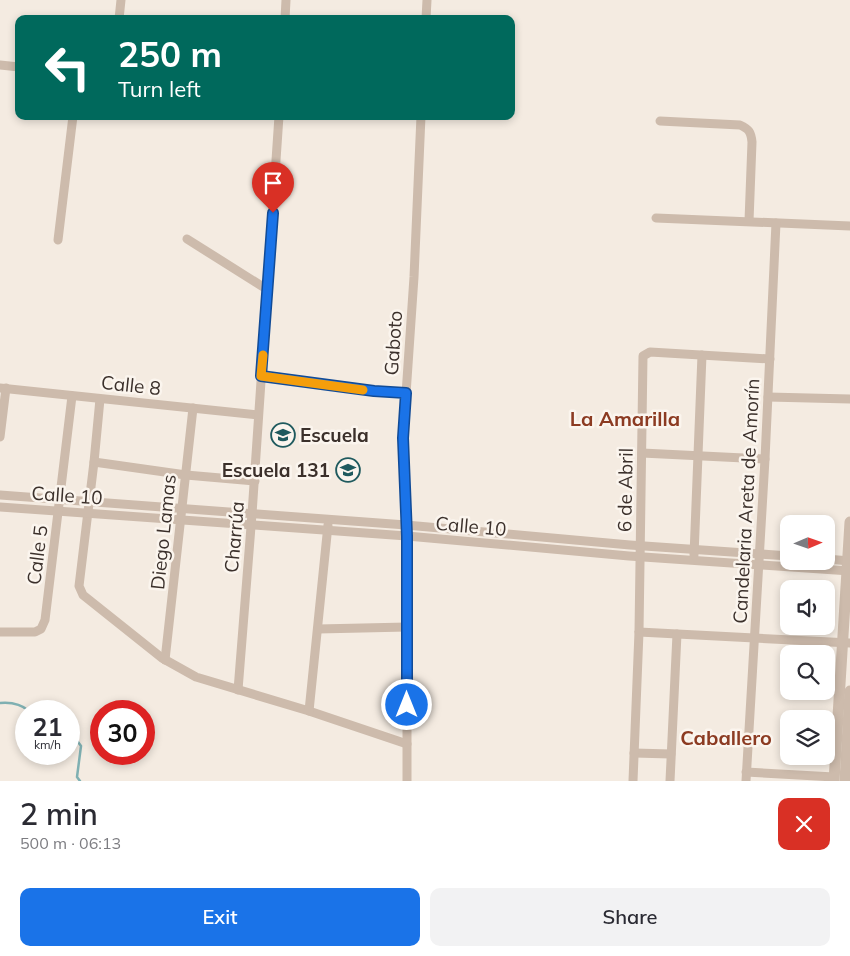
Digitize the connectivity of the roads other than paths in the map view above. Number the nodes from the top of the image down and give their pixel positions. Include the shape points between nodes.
1 (121, 0) edge
2 (286, 0) edge
3 (427, 0) edge
4 (119, 15) edge
5 (285, 15) edge
6 (426, 15) edge
7 (0, 65) edge
8 (15, 66) edge
9 (73, 120) edge
10 (279, 120) edge
11 (421, 120) edge
12 (660, 120) dead end
13 (656, 218) dead end
14 (749, 221) junction
15 (776, 223) junction
16 (850, 226) edge
17 (186, 239) dead end
18 (58, 240) dead end
19 (268, 290) junction
20 (702, 355) junction
21 (770, 359) junction
22 (261, 376) junction
23 (3, 388) edge
24 (406, 393) junction
25 (72, 396) junction
26 (768, 397) junction
27 (100, 399) junction
28 (850, 399) edge
29 (194, 408) junction
30 (258, 415) junction
31 (0, 438) edge
32 (642, 453) junction
33 (699, 456) junction
34 (765, 459) junction
35 (94, 462) junction
36 (186, 475) junction
37 (254, 481) junction
38 (0, 495) edge
39 (60, 498) junction
40 (90, 500) junction
41 (0, 507) edge
42 (182, 508) junction
43 (59, 510) junction
44 (88, 512) junction
45 (252, 514) junction
46 (328, 519) junction
47 (182, 520) junction
48 (850, 522) edge
49 (406, 525) junction
50 (251, 526) junction
51 (327, 530) junction
52 (407, 536) junction
53 (850, 540) edge
54 (640, 546) junction
55 (694, 550) junction
56 (759, 554) junction
57 (780, 555) edge
58 (640, 557) junction
59 (694, 561) junction
60 (835, 562) edge
61 (759, 565) junction
62 (849, 566) edge
63 (407, 626) junction
64 (847, 628) edge
65 (318, 629) junction
66 (0, 632) edge
67 (639, 632) junction
68 (677, 634) junction
69 (754, 638) junction
70 (846, 643) edge
71 (165, 660) junction
72 (238, 690) junction
73 (850, 691) edge
74 (309, 711) junction
75 (845, 719) edge
76 (407, 744) junction
77 (634, 753) junction
78 (671, 754) junction
79 (746, 777) edge
80 (838, 780) edge
81 (407, 781) edge
82 (633, 781) edge
83 (670, 781) edge

1 - 4 street
2 - 5 street
3 - 6 street
7 - 8 street
9 - 18 street
10 - 19 street, Charrúa
11 - 24 street, Gaboto
12 - 14 street via 747,128 752,142
13 - 14 street
14 - 15 street
15 - 16 street
15 - 21 street, Candelaria Areta de Amorín
17 - 19 street
19 - 22 street, Charrúa
20 - 21 street
20 - 32 street, 6 de Abril via 650,352 643,356
20 - 33 street
21 - 26 street, Candelaria Areta de Amorín
22 - 24 street
22 - 30 street, Charrúa
23 - 25 street, Calle 8
23 - 31 street
24 - 49 street, Gaboto via 403,438
25 - 27 street, Calle 8
25 - 39 street, Calle 5
26 - 28 street
26 - 34 street, Candelaria Areta de Amorín
27 - 29 street, Calle 8
27 - 35 street
29 - 30 street, Calle 8
29 - 36 street, Diego Lamas
30 - 37 street, Charrúa
32 - 33 street
32 - 54 street, 6 de Abril
33 - 34 street
33 - 55 street
34 - 56 street, Candelaria Areta de Amorín
35 - 36 street
35 - 40 street
36 - 37 street
36 - 42 street, Diego Lamas
37 - 45 street, Charrúa
38 - 39 street, Calle 10
39 - 40 street, Calle 10
39 - 43 street, Calle 5
40 - 42 street, Calle 10
40 - 44 street
41 - 43 street, Calle 10
42 - 45 street, Calle 10
42 - 47 street, Diego Lamas
43 - 44 street, Calle 10
43 - 66 street, Calle 5 via 45,620 41,629 35,632
44 - 47 street, Calle 10
44 - 71 street via 79,586 83,595
45 - 46 street, Calle 10
45 - 50 street, Charrúa
46 - 49 street, Calle 10
46 - 51 street
47 - 50 street, Calle 10
47 - 71 street, Diego Lamas
48 - 53 street
49 - 52 street, Gaboto
49 - 54 street, Calle 10
50 - 51 street, Calle 10
50 - 72 street, Charrúa
51 - 52 street, Calle 10
51 - 65 street
52 - 58 street, Calle 10
52 - 63 street, Gaboto
53 - 62 street
54 - 55 street, Calle 10
54 - 58 street, 6 de Abril
55 - 56 street, Calle 10
55 - 59 street
56 - 57 street, Calle 10
56 - 61 street, Candelaria Areta de Amorín
58 - 59 street, Calle 10
58 - 67 street, 6 de Abril
59 - 61 street, Calle 10
60 - 62 street
61 - 62 street, Calle 10
61 - 69 street, Candelaria Areta de Amorín
62 - 64 street
63 - 65 street
63 - 76 street, Gaboto
64 - 70 street
65 - 74 street
67 - 68 street
67 - 77 street, 6 de Abril
68 - 69 street
68 - 78 street
69 - 70 street
69 - 79 street, Candelaria Areta de Amorín
70 - 75 street
71 - 72 street via 196,677
72 - 74 street
73 - 75 street
74 - 76 street
75 - 80 street
76 - 81 street, Gaboto
77 - 78 street
77 - 82 street, 6 de Abril
78 - 83 street
79 - 80 street

